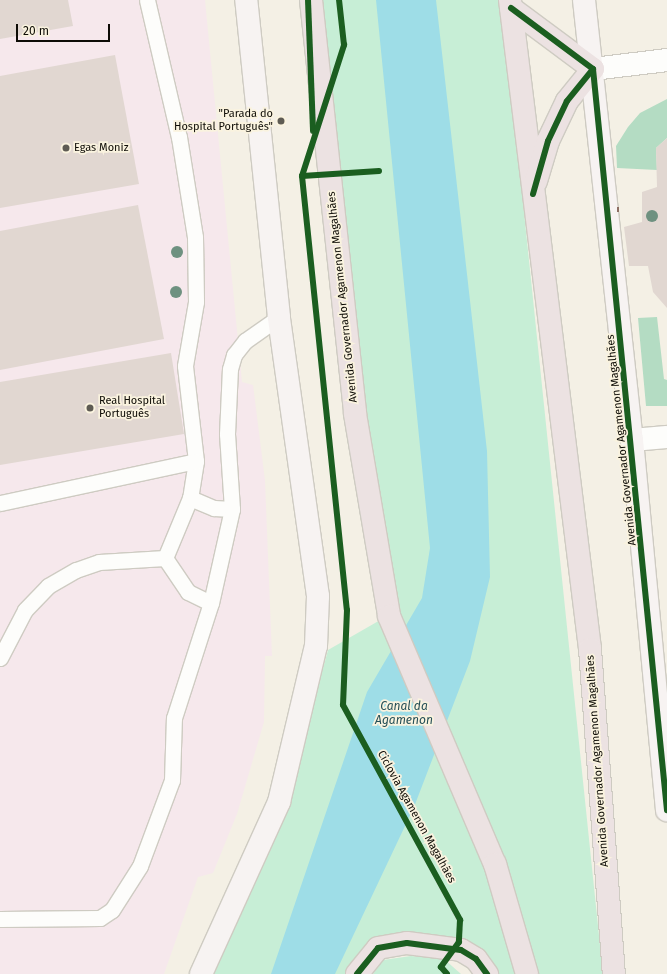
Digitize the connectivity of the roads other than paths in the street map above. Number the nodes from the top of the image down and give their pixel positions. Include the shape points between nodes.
1 (147, 0) edge
2 (246, 0) edge
3 (311, 0) edge
4 (584, 0) edge
5 (510, 4) edge
6 (667, 60) edge
7 (593, 69) junction
8 (533, 194) junction
9 (279, 318) junction
10 (667, 437) edge
11 (632, 440) junction
12 (196, 460) junction
13 (190, 498) junction
14 (0, 503) edge
15 (232, 509) junction
16 (165, 558) junction
17 (211, 603) junction
18 (0, 658) edge
19 (667, 810) edge
20 (0, 919) edge
21 (201, 974) edge
22 (357, 974) edge
23 (487, 974) edge
24 (528, 974) edge
25 (614, 974) edge

1 - 12 lane via 179,137 195,237 196,302 186,366
2 - 9 main road
3 - 24 highway, Avenida Governador Agamenon Magalhães via 356,414 389,616 496,864
4 - 7 main road, Avenida Governador Agamenon Magalhães
5 - 7 highway
5 - 8 highway, Avenida Governador Agamenon Magalhães
6 - 7 street
7 - 8 highway via 567,101 548,141
7 - 11 main road, Avenida Governador Agamenon Magalhães
8 - 25 highway, Avenida Governador Agamenon Magalhães via 590,649
9 - 15 lane via 245,341 234,355 230,369 227,434
9 - 21 main road via 318,596 316,646 279,802
10 - 11 street
11 - 19 main road, Avenida Governador Agamenon Magalhães
12 - 13 lane
12 - 14 lane
13 - 15 lane via 214,508
13 - 16 lane
15 - 17 lane
16 - 17 lane via 188,592
16 - 18 lane via 99,562 76,570 48,586 25,610
17 - 20 lane via 174,718 172,780 140,866 112,910 100,918
22 - 23 highway via 378,948 407,943 461,950 476,959

